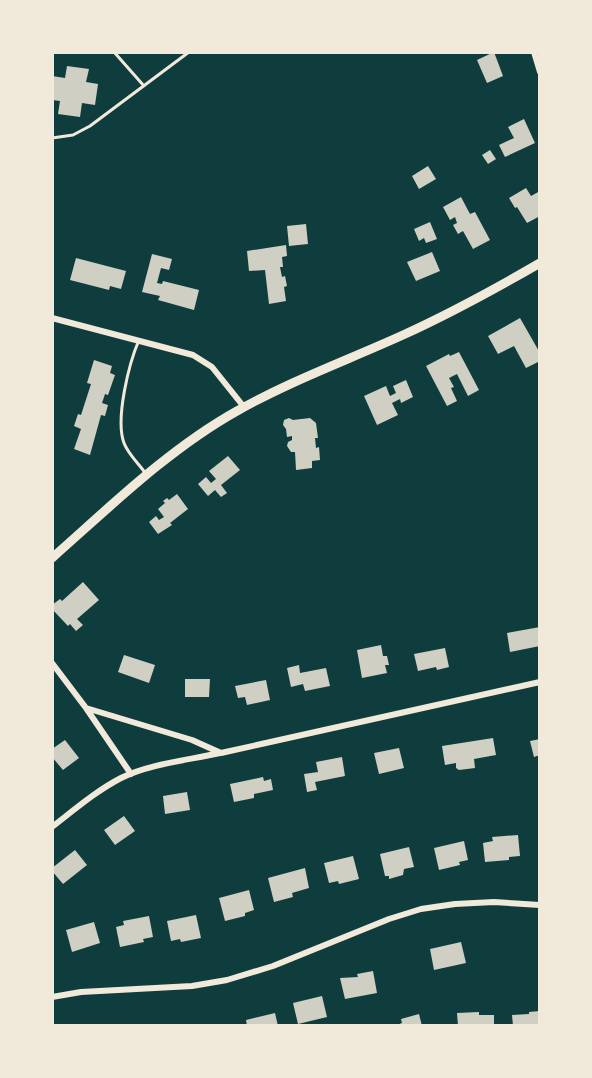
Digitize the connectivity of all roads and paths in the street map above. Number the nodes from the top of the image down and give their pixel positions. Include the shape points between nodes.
1 (114, 52) edge
2 (189, 52) edge
3 (534, 52) edge
4 (540, 72) edge
5 (144, 86) junction
6 (52, 138) edge
7 (540, 263) edge
8 (52, 318) edge
9 (139, 340) junction
10 (244, 407) junction
11 (147, 475) junction
12 (52, 558) edge
13 (52, 663) edge
14 (540, 682) edge
15 (86, 708) junction
16 (221, 753) junction
17 (131, 774) junction
18 (52, 827) edge
19 (540, 905) edge
20 (52, 997) edge

1 - 5 lane
2 - 5 lane
3 - 4 street
5 - 6 lane via 90,126 73,135
7 - 10 main road via 428,323
8 - 9 street
9 - 10 street via 193,355 212,367
9 - 11 lane via 129,365 122,429 124,442
10 - 11 main road via 205,430
11 - 12 main road
13 - 15 street
14 - 16 street
15 - 16 street via 192,740
15 - 17 street
16 - 17 street
17 - 18 street via 97,792
19 - 20 street via 494,902 421,909 227,980

